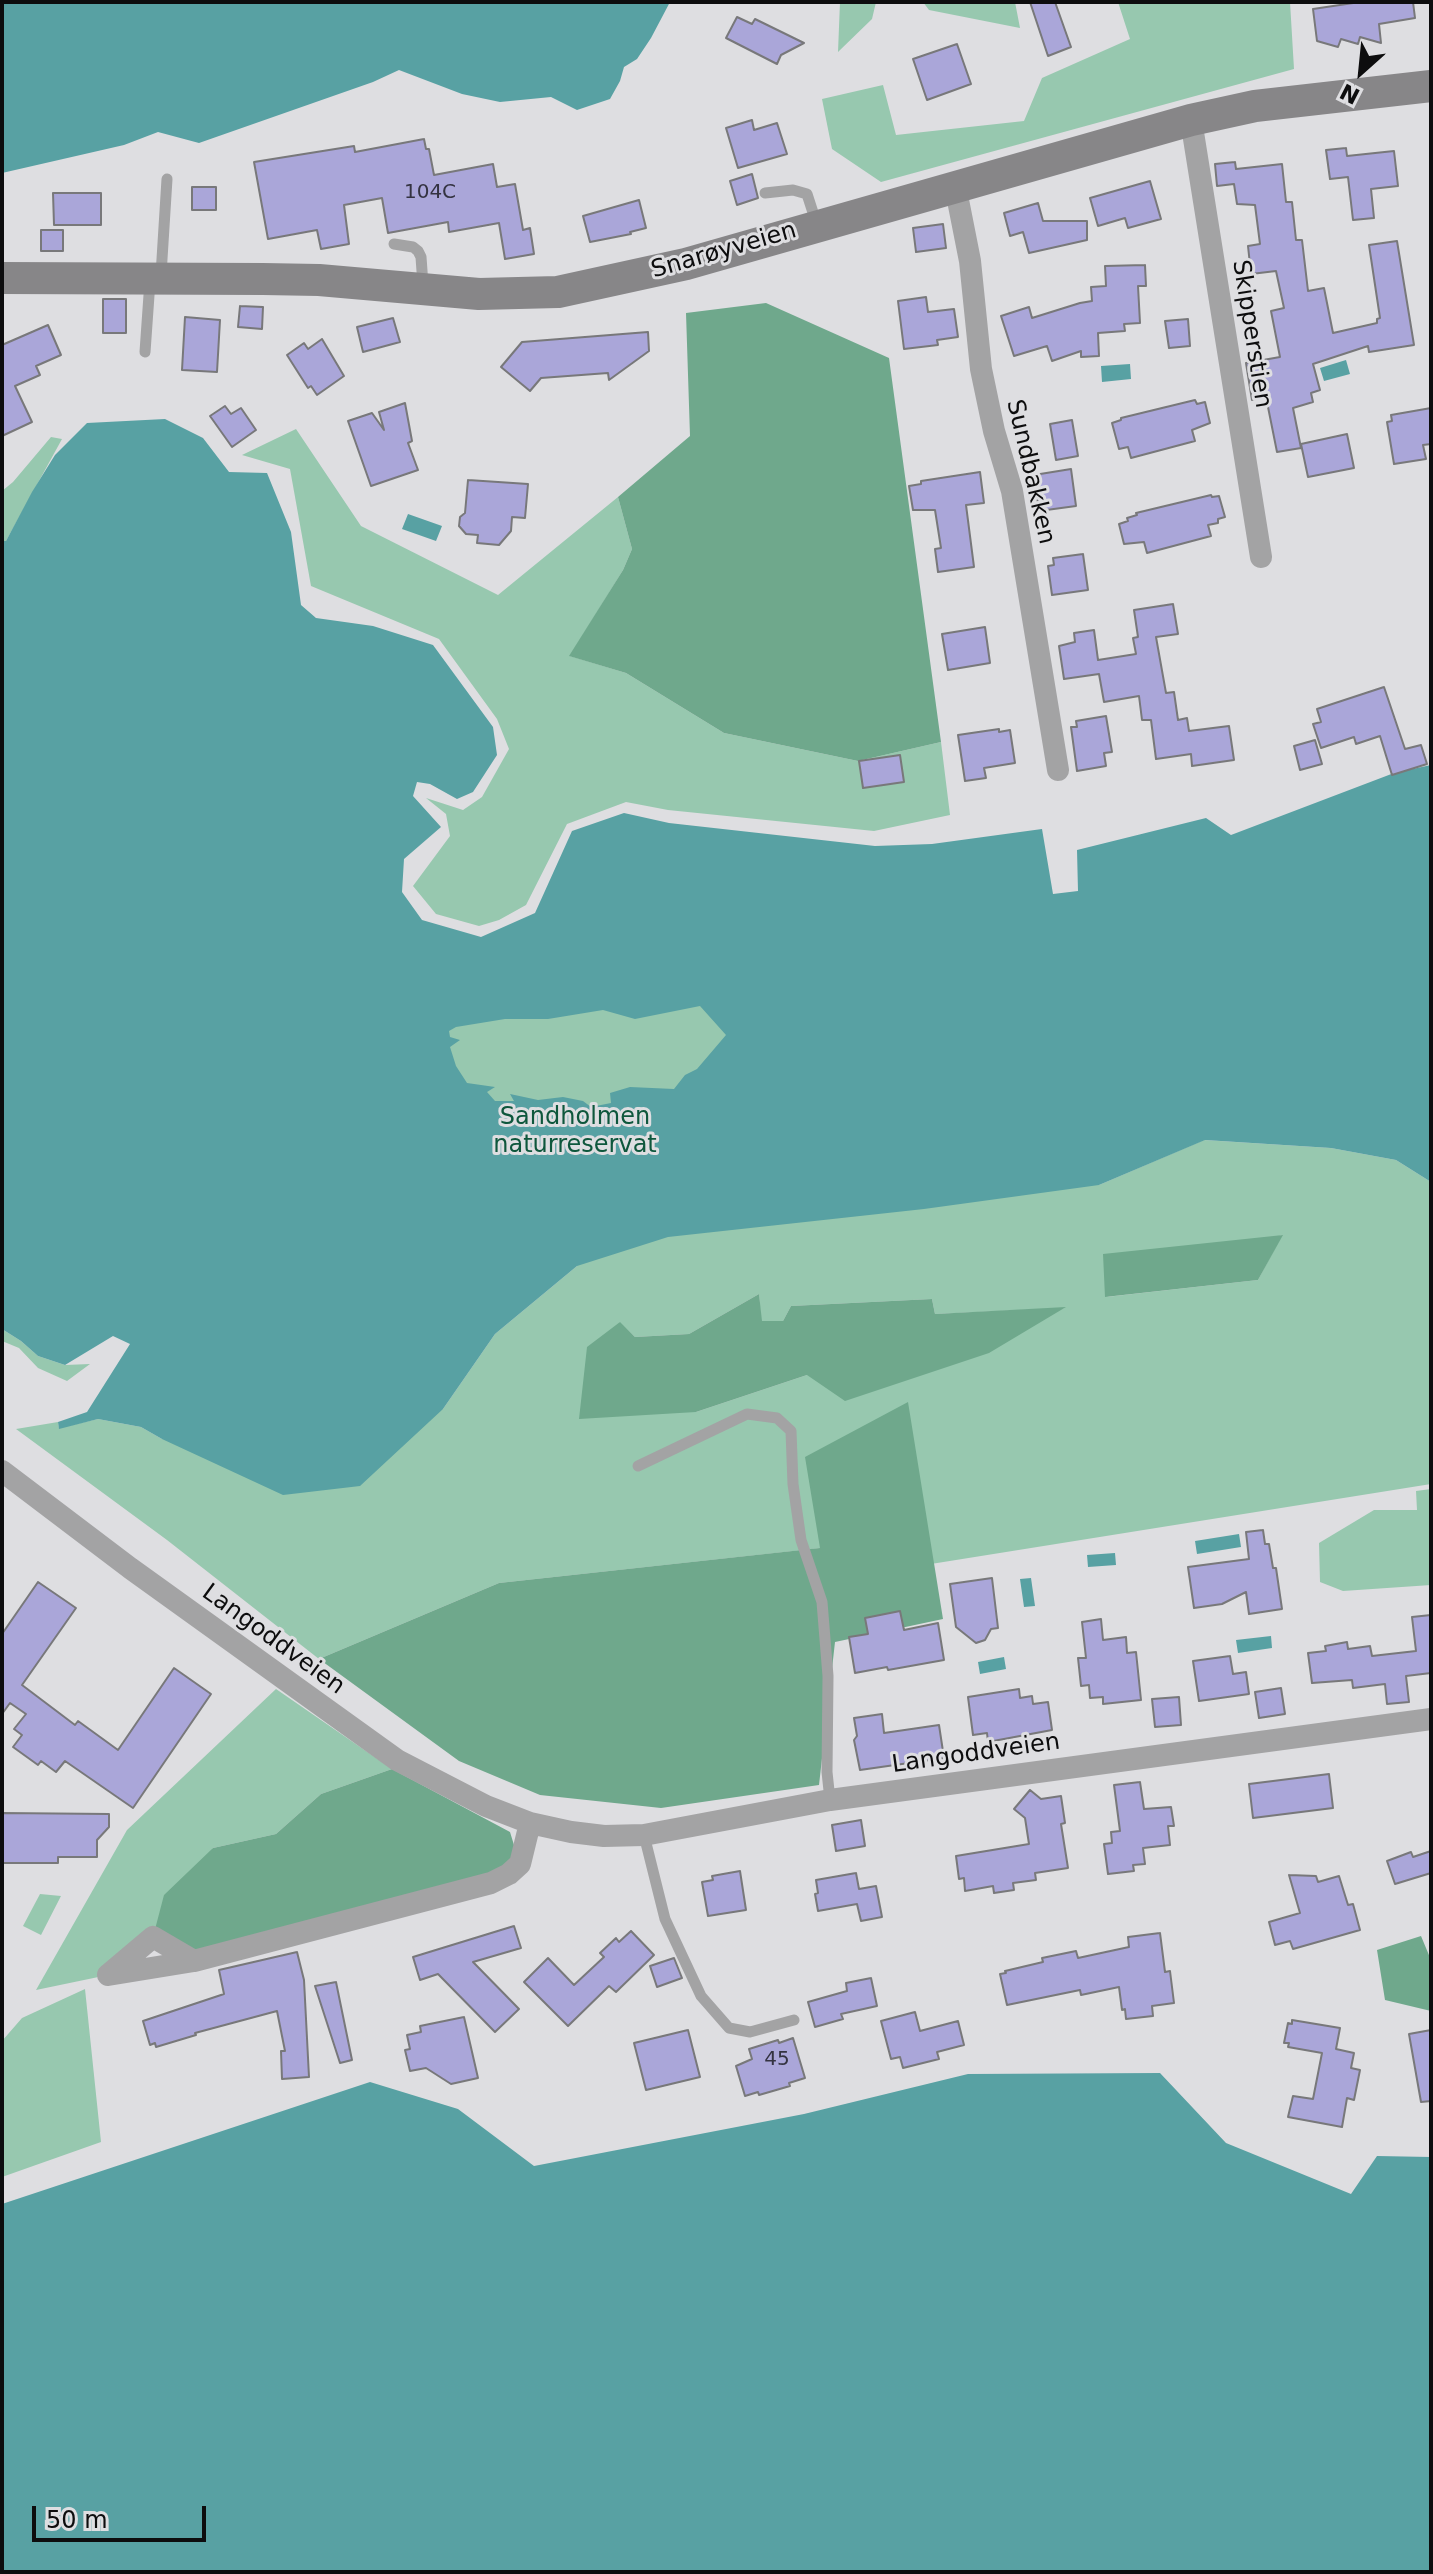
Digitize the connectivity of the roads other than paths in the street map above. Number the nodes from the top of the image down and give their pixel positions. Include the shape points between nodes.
1 (1431, 86) edge
2 (1191, 120) junction
3 (167, 179) dead end
4 (955, 185) junction
5 (765, 193) dead end
6 (817, 226) junction
7 (394, 244) dead end
8 (2, 278) edge
9 (156, 279) junction
10 (423, 289) junction
11 (145, 352) dead end
12 (1261, 557) dead end
13 (1058, 770) dead end
14 (638, 1466) dead end
15 (2, 1471) edge
16 (1431, 1719) edge
17 (830, 1800) junction
18 (530, 1823) junction
19 (644, 1835) junction
20 (194, 1961) dead end
21 (794, 2020) dead end

1 - 2 street, Snarøyveien via 1255,106
2 - 4 street, Snarøyveien
2 - 12 street, Skipperstien
3 - 9 lane
4 - 6 street, Snarøyveien
4 - 13 street, Sundbakken via 970,261 981,369 1012,491
5 - 6 lane via 807,194
6 - 10 street, Snarøyveien via 572,290 479,294
7 - 10 lane via 418,251
8 - 9 street, Snarøyveien
9 - 10 street, Snarøyveien via 319,280
9 - 11 lane
14 - 17 lane via 747,1414 777,1418 791,1431 801,1540 822,1602
15 - 18 street, Langoddveien via 397,1760
16 - 17 street, Langoddveien
17 - 19 street, Langoddveien
18 - 19 street, Langoddveien via 604,1836
18 - 20 street via 520,1864 491,1883
19 - 21 lane via 665,1919 701,1996 729,2028 750,2032

